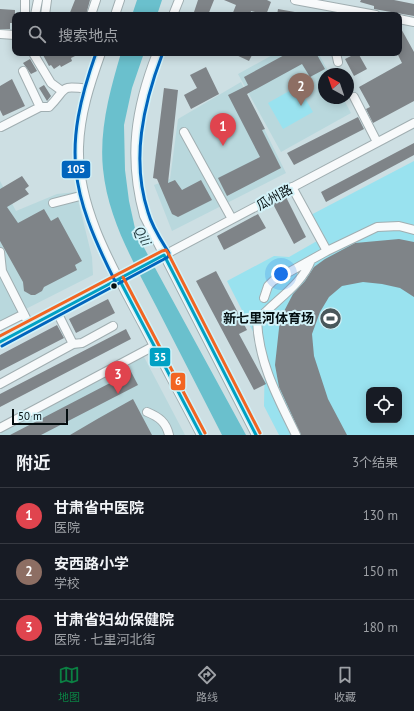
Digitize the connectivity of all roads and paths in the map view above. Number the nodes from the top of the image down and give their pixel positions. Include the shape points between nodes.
1 (25, 0) edge
2 (38, 0) edge
3 (47, 0) edge
4 (96, 0) edge
5 (120, 0) edge
6 (179, 0) edge
7 (295, 0) edge
8 (25, 12) edge
9 (36, 12) edge
10 (45, 12) edge
11 (92, 12) edge
12 (115, 12) edge
13 (174, 12) edge
14 (343, 12) edge
15 (402, 20) edge
16 (414, 22) edge
17 (0, 34) edge
18 (12, 35) edge
19 (35, 56) edge
20 (100, 56) edge
21 (157, 56) edge
22 (337, 56) edge
23 (338, 62) dead end
24 (23, 71) dead end
25 (88, 89) junction
26 (62, 91) junction
27 (354, 97) dead end
28 (40, 107) junction
29 (414, 123) edge
30 (1, 127) dead end
31 (184, 132) dead end
32 (377, 142) junction
33 (292, 187) junction
34 (84, 195) junction
35 (53, 203) dead end
36 (232, 219) junction
37 (414, 230) edge
38 (327, 251) junction
39 (0, 252) edge
40 (164, 255) junction
41 (311, 260) junction
42 (1, 272) edge
43 (118, 279) junction
44 (264, 298) dead end
45 (57, 312) junction
46 (24, 314) junction
47 (0, 326) edge
48 (30, 326) junction
49 (113, 326) dead end
50 (0, 342) edge
51 (73, 344) junction
52 (154, 346) junction
53 (0, 384) edge
54 (147, 412) dead end
55 (0, 428) edge
56 (168, 435) edge
57 (201, 435) edge
58 (256, 435) edge
59 (296, 435) edge

1 - 8 street
2 - 9 street
3 - 10 street
4 - 11 street
5 - 12 street
6 - 13 street
7 - 14 street
15 - 16 street
17 - 18 street
19 - 26 street via 51,83
20 - 25 street
21 - 40 street via 139,108 135,165 137,190 144,216
22 - 23 street
24 - 28 street
25 - 26 street via 69,86
25 - 34 street via 81,120 79,148
26 - 28 street via 49,107
27 - 32 street
28 - 30 street
29 - 32 street, 瓜州路
31 - 36 street
32 - 33 street, 瓜州路
33 - 36 street, 瓜州路
33 - 38 street
34 - 35 street
34 - 43 street
36 - 40 street, 瓜州路
37 - 38 street via 399,226 377,227
38 - 41 street
39 - 42 street
40 - 43 street, 瓜州路
40 - 58 street
41 - 44 street via 273,281 268,286
41 - 59 street via 297,281 257,321 269,381
42 - 46 street
43 - 45 street, 瓜州路
43 - 52 street
45 - 48 street, 瓜州路
45 - 51 street
46 - 47 street
46 - 48 street
48 - 50 street, 瓜州路
49 - 51 street via 82,343
51 - 53 street
52 - 55 street
52 - 57 street
54 - 56 street via 162,420

